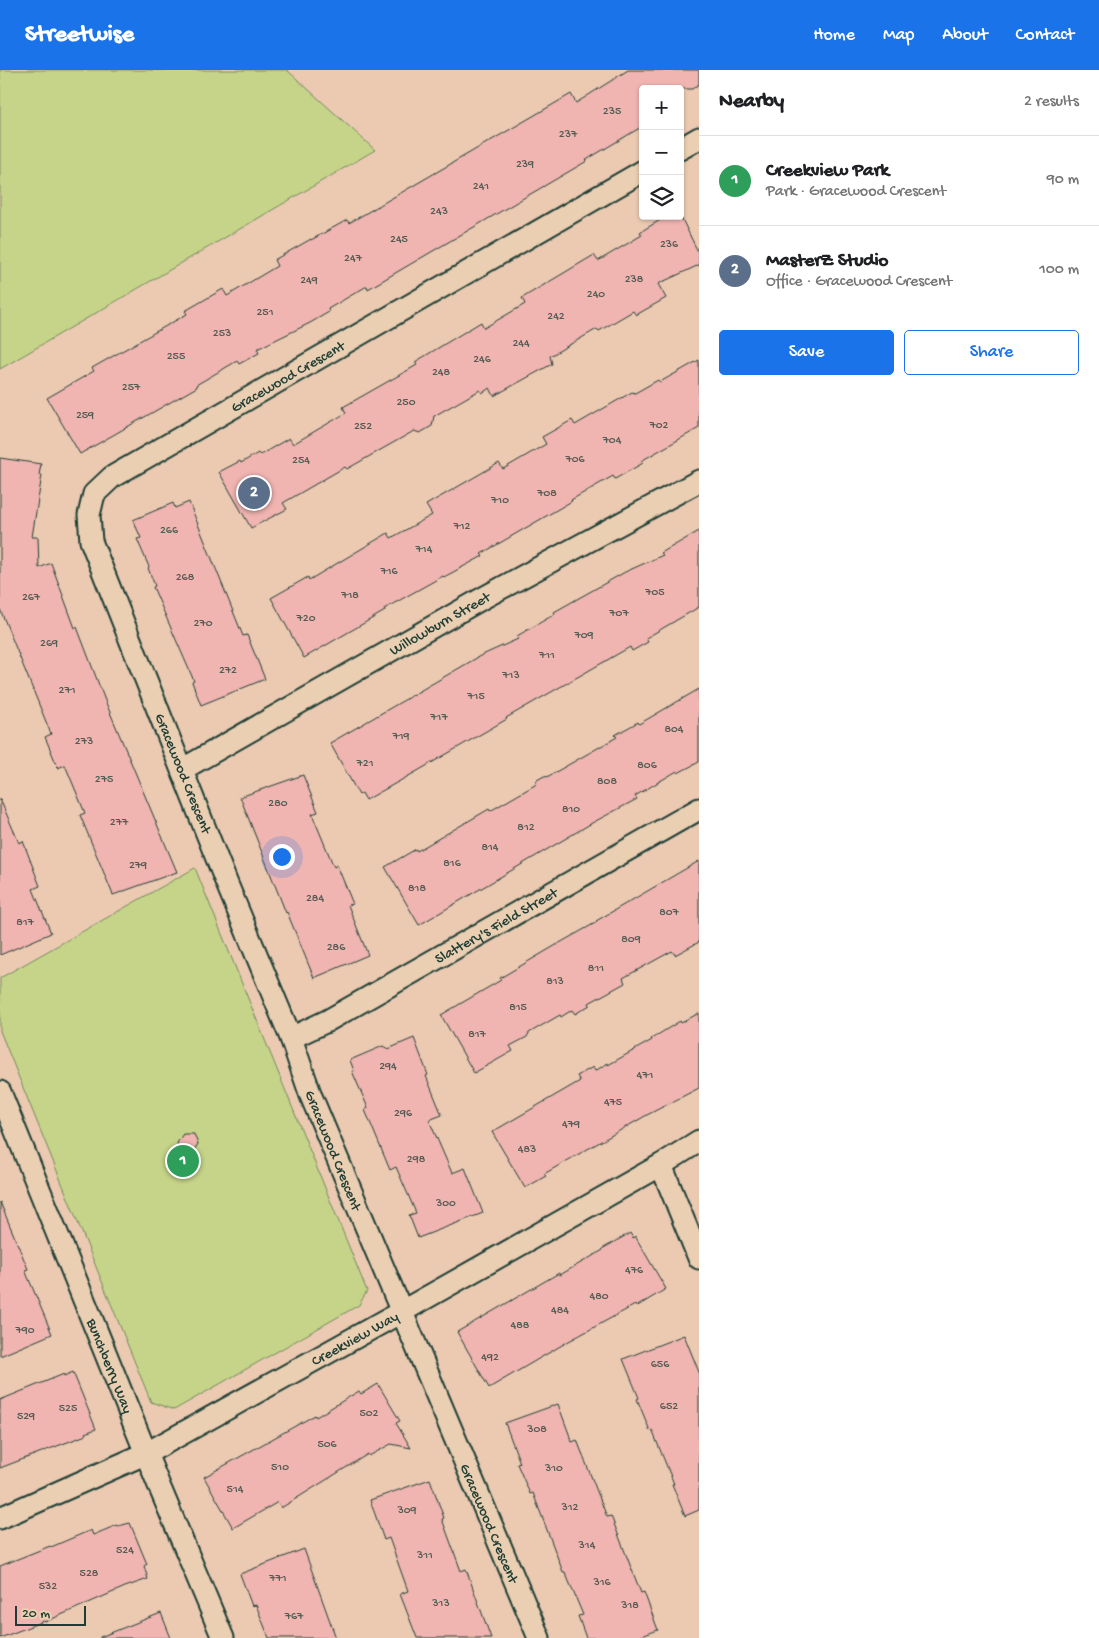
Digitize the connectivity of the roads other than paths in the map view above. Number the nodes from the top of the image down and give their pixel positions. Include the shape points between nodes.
1 (699, 138) edge
2 (684, 147) edge
3 (639, 173) edge
4 (699, 481) edge
5 (183, 769) junction
6 (699, 809) edge
7 (291, 1038) junction
8 (0, 1092) edge
9 (699, 1141) edge
10 (661, 1165) junction
11 (699, 1258) edge
12 (401, 1312) junction
13 (147, 1453) junction
14 (0, 1518) edge
15 (223, 1638) edge
16 (539, 1638) edge

1 - 2 street
3 - 5 street, Gracewood Crescent via 112,478 94,494 89,515 91,541
4 - 5 street, Willowburn Street via 483,598
5 - 7 street, Gracewood Crescent
6 - 7 street, Slattery's Field Street via 327,1021
7 - 12 street, Gracewood Crescent via 311,1096
8 - 13 street, Bunchberry Way
9 - 10 street, Creekview Way
10 - 11 street
10 - 12 street, Creekview Way
12 - 13 street, Creekview Way
12 - 16 street, Gracewood Crescent
13 - 14 street, Creekview Way
13 - 15 street, Bunchberry Way

